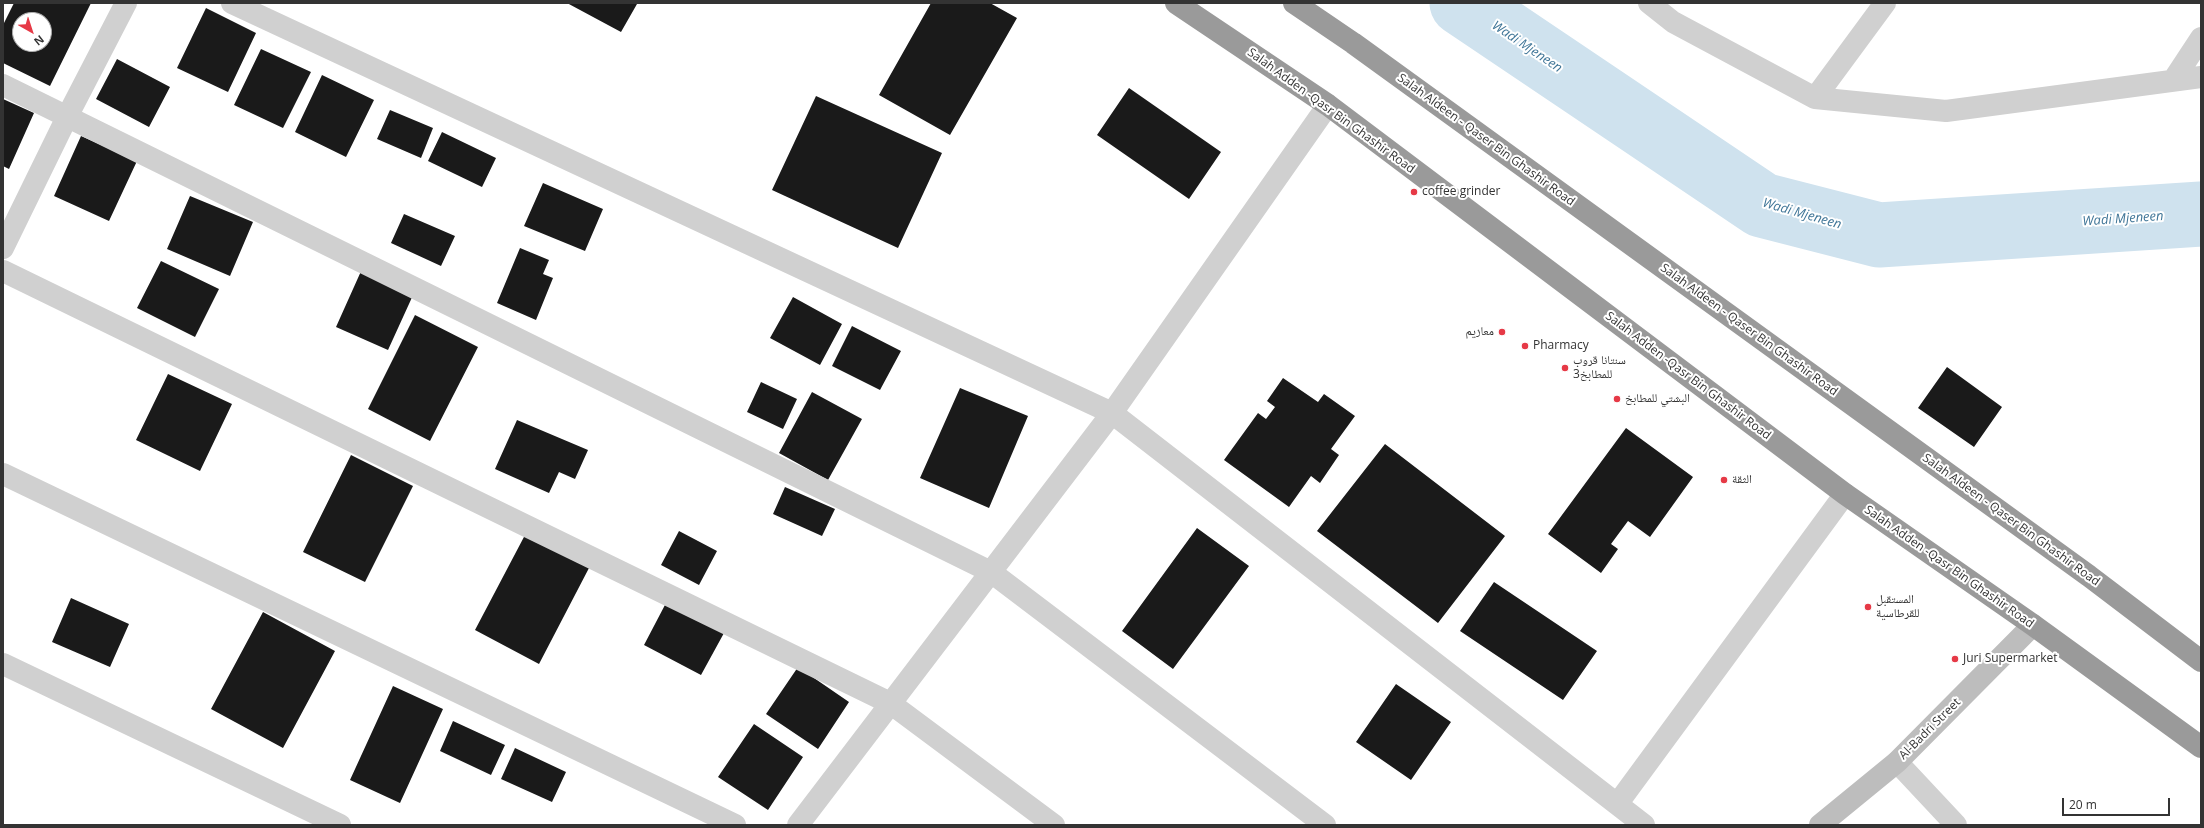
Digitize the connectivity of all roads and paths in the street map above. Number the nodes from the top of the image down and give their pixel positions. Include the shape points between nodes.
1 (126, 3) edge
2 (232, 3) edge
3 (1176, 3) edge
4 (1294, 3) edge
5 (1649, 3) edge
6 (1885, 3) edge
7 (2201, 38) edge
8 (2201, 77) edge
9 (2174, 79) junction
10 (3, 85) edge
11 (1816, 98) junction
12 (1328, 105) junction
13 (68, 116) junction
14 (3, 248) edge
15 (3, 271) edge
16 (1112, 413) junction
17 (3, 474) edge
18 (1845, 494) junction
19 (991, 572) junction
20 (2033, 626) junction
21 (2201, 661) edge
22 (3, 664) edge
23 (890, 703) junction
24 (2201, 747) edge
25 (1897, 762) junction
26 (1618, 803) junction
27 (340, 825) edge
28 (735, 825) edge
29 (798, 825) edge
30 (1054, 825) edge
31 (1326, 825) edge
32 (1644, 825) edge
33 (1820, 825) edge
34 (1956, 825) edge

1 - 13 street
2 - 16 street
3 - 12 highway, Salah Adden -Qasr Bin Ghashir Road
4 - 21 highway, Salah Aldeen - Qaser Bin Ghashir Road via 1353,43 2069,562
5 - 11 street via 1673,22
6 - 11 street
7 - 9 street
8 - 9 street
9 - 11 street via 1946,111
10 - 13 street
12 - 16 street
12 - 18 highway, Salah Adden -Qasr Bin Ghashir Road
13 - 14 street
13 - 19 street
15 - 23 street
16 - 19 street
16 - 26 street
17 - 28 street
18 - 20 highway, Salah Adden -Qasr Bin Ghashir Road
18 - 26 street
19 - 23 street
19 - 31 street
20 - 24 highway, Salah Adden -Qasr Bin Ghashir Road
20 - 25 street, Al-Badri Street
22 - 27 street
23 - 29 street
23 - 30 street
25 - 33 street, Al-Badri Street
25 - 34 street
26 - 32 street

